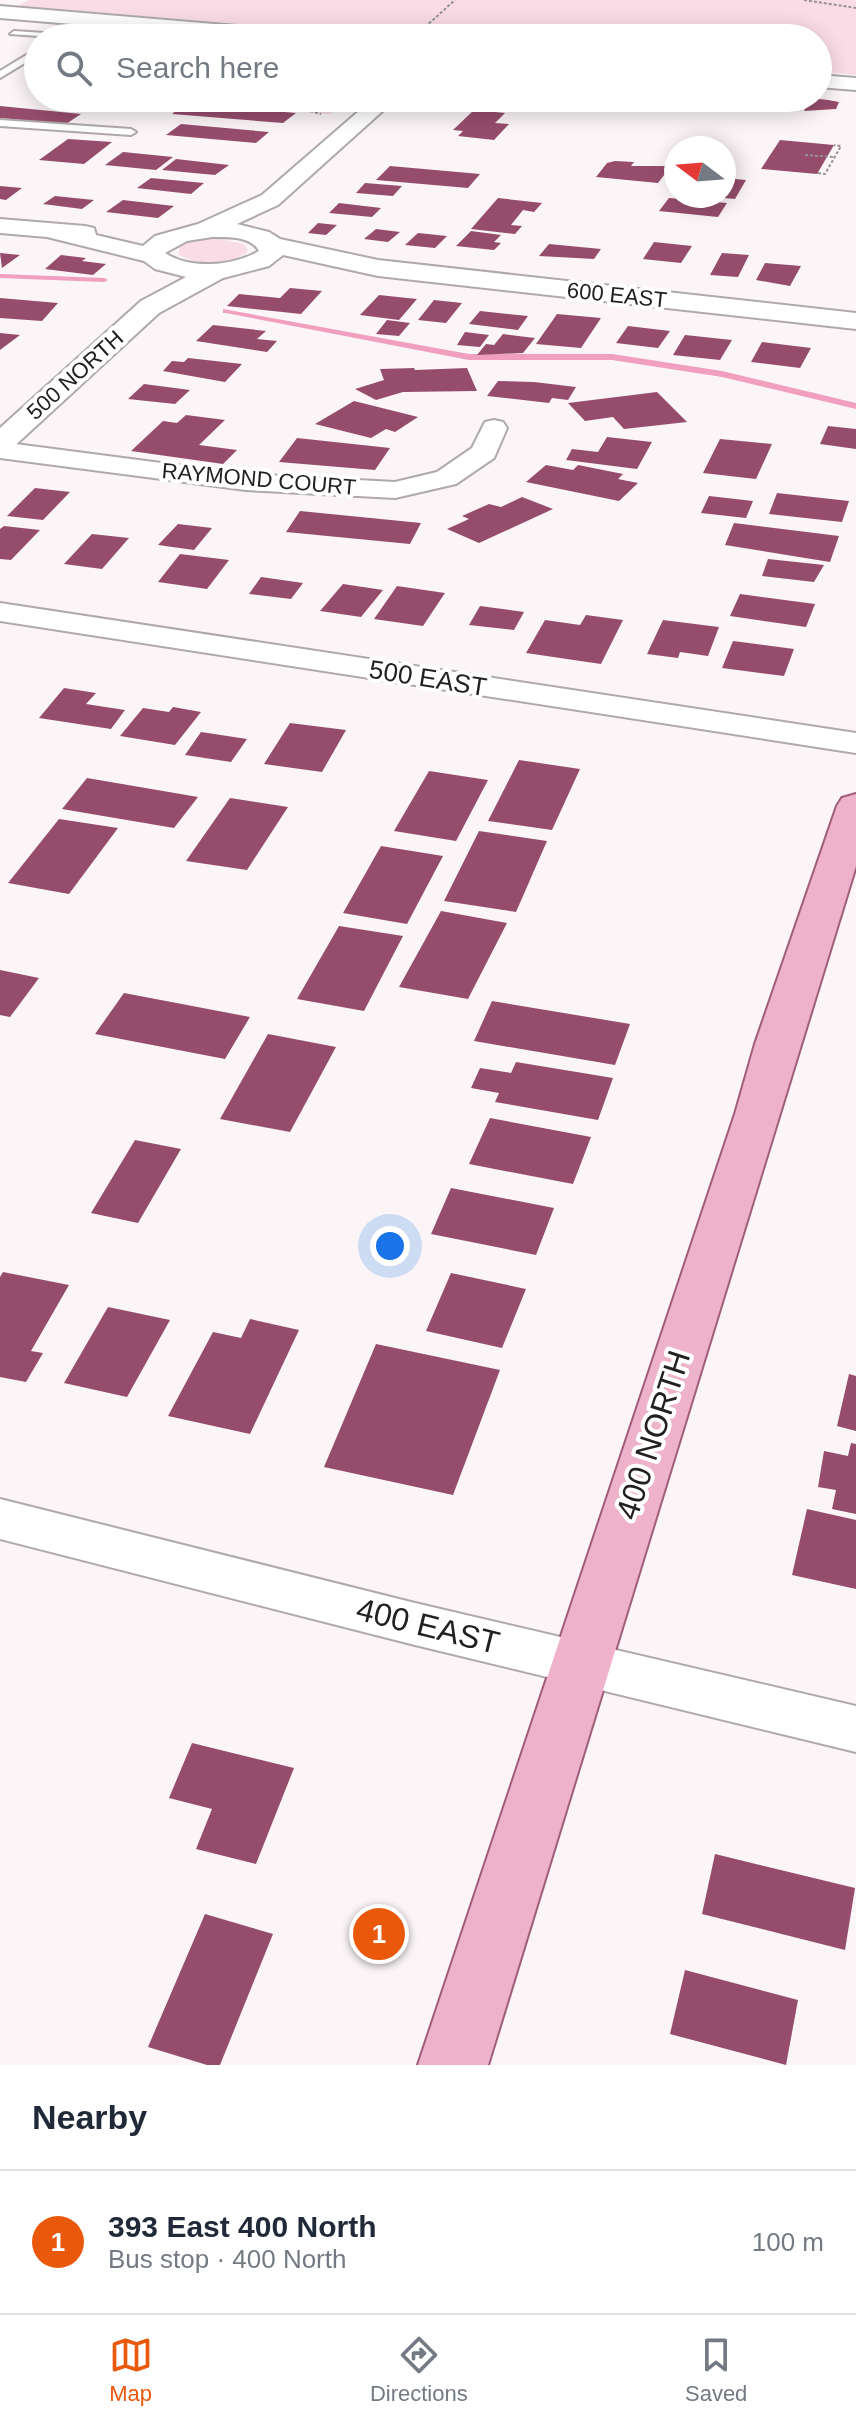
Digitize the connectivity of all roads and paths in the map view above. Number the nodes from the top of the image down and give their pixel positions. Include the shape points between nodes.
1 (455, 0) edge
2 (804, 0) edge
3 (856, 8) edge
4 (3, 11) edge
5 (103, 21) junction
6 (95, 24) edge
7 (139, 24) edge
8 (428, 24) edge
9 (14, 34) dead end
10 (24, 35) edge
11 (24, 60) edge
12 (0, 75) edge
13 (832, 82) edge
14 (856, 84) edge
15 (314, 112) edge
16 (371, 112) edge
17 (322, 114) dead end
18 (0, 123) edge
19 (131, 132) dead end
20 (834, 145) dead end
21 (805, 155) dead end
22 (834, 157) junction
23 (818, 173) dead end
24 (270, 200) junction
25 (0, 226) edge
26 (193, 232) junction
27 (56, 233) junction
28 (266, 240) junction
29 (160, 260) junction
30 (246, 267) junction
31 (378, 268) junction
32 (218, 270) junction
33 (150, 307) junction
34 (856, 321) edge
35 (494, 428) dead end
36 (0, 447) edge
37 (0, 612) edge
38 (856, 743) edge
39 (856, 806) edge
40 (0, 1519) edge
41 (582, 1661) junction
42 (856, 1729) edge
43 (453, 2065) edge

1 - 8 path
2 - 3 path
4 - 5 main road
5 - 6 lane
5 - 7 main road
9 - 10 lane
11 - 12 lane
13 - 14 street
15 - 17 path
16 - 24 main road
18 - 19 lane
20 - 22 path via 841,146
21 - 22 path
22 - 23 path via 825,174
24 - 26 main road
24 - 28 main road
25 - 27 main road
26 - 27 main road
26 - 28 main road, 600 EAST via 232,230
26 - 29 main road via 161,241 153,249
27 - 29 main road
28 - 30 main road via 271,254
28 - 31 main road, 600 EAST
29 - 32 main road via 183,269
29 - 33 main road, 500 NORTH
30 - 31 main road, 600 EAST
30 - 32 main road, 600 EAST
31 - 34 main road, 600 EAST
32 - 33 main road, 500 NORTH
33 - 36 main road, 500 NORTH
35 - 36 street, RAYMOND COURT via 484,452 446,478 395,490 246,482
37 - 38 street, 500 EAST
39 - 41 main road, 400 NORTH
40 - 41 street, 400 EAST
41 - 42 street, 400 EAST
41 - 43 main road, 400 NORTH

